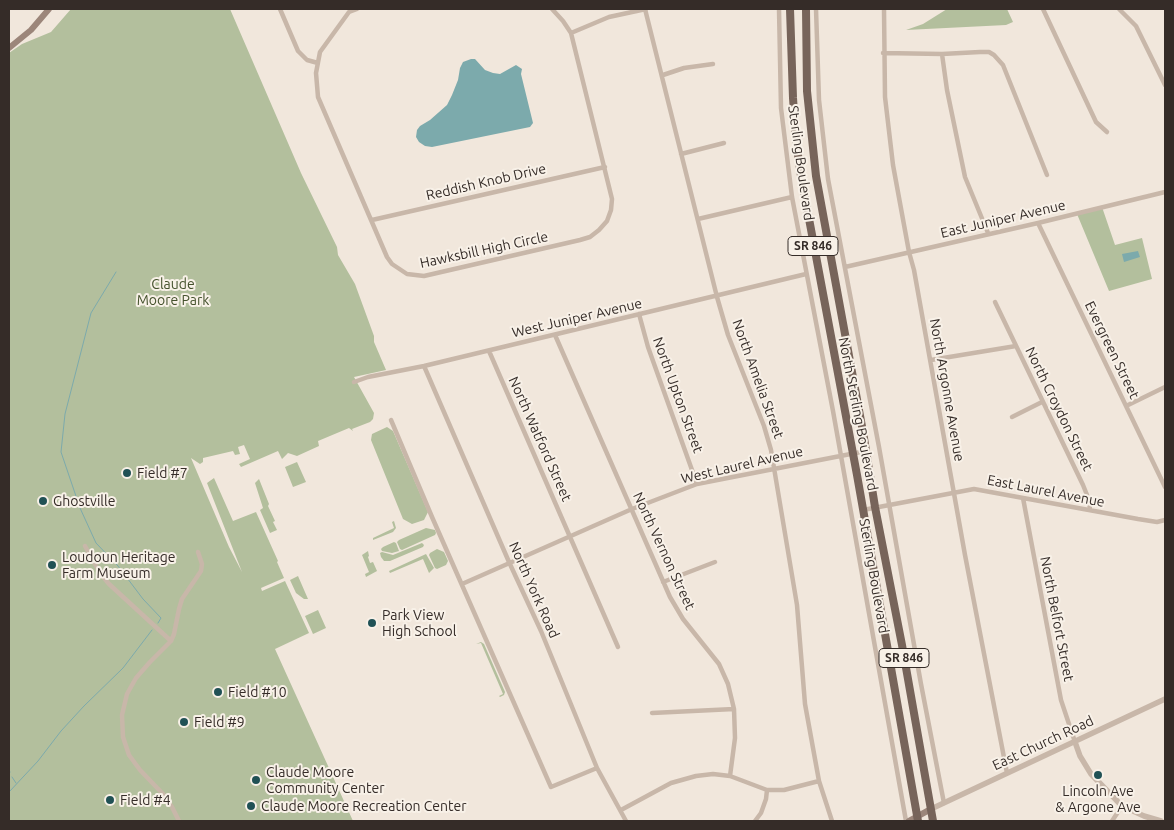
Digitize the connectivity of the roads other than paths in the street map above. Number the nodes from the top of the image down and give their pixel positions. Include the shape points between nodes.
1 (49, 9) edge
2 (280, 9) edge
3 (357, 9) edge
4 (552, 9) edge
5 (645, 9) edge
6 (779, 9) edge
7 (790, 9) edge
8 (806, 9) edge
9 (816, 9) edge
10 (884, 9) edge
11 (1043, 9) edge
12 (1119, 9) edge
13 (347, 10) edge
14 (571, 33) junction
15 (9, 48) edge
16 (883, 53) junction
17 (942, 54) junction
18 (318, 64) junction
19 (713, 64) dead end
20 (663, 76) junction
21 (1165, 85) edge
22 (1107, 132) dead end
23 (724, 143) dead end
24 (681, 154) junction
25 (605, 166) junction
26 (1046, 175) dead end
27 (1165, 192) edge
28 (792, 197) junction
29 (698, 219) junction
30 (372, 220) junction
31 (1038, 223) junction
32 (988, 233) junction
33 (909, 252) junction
34 (845, 267) junction
35 (806, 274) junction
36 (717, 297) junction
37 (995, 302) dead end
38 (639, 314) junction
39 (555, 335) junction
40 (1016, 346) junction
41 (489, 351) junction
42 (931, 360) junction
43 (424, 366) junction
44 (354, 382) dead end
45 (1165, 387) edge
46 (1042, 402) junction
47 (1126, 406) junction
48 (1012, 417) dead end
49 (391, 420) dead end
50 (866, 451) junction
51 (853, 453) junction
52 (841, 455) junction
53 (774, 468) junction
54 (697, 484) junction
55 (1165, 486) edge
56 (954, 492) junction
57 (1023, 498) junction
58 (888, 504) junction
59 (874, 507) junction
60 (632, 509) junction
61 (863, 510) junction
62 (1090, 510) junction
63 (1165, 520) edge
64 (571, 536) junction
65 (85, 546) dead end
66 (198, 552) dead end
67 (509, 562) junction
68 (715, 562) dead end
69 (663, 582) junction
70 (462, 584) junction
71 (171, 641) junction
72 (618, 647) dead end
73 (1165, 699) edge
74 (734, 709) junction
75 (652, 713) dead end
76 (1075, 742) junction
77 (597, 768) junction
78 (1007, 773) junction
79 (730, 776) junction
80 (819, 781) junction
81 (767, 790) junction
82 (944, 803) junction
83 (1122, 806) junction
84 (931, 809) junction
85 (621, 810) junction
86 (918, 819) edge
87 (179, 821) edge
88 (626, 821) edge
89 (755, 821) edge
90 (832, 821) edge
91 (907, 821) edge
92 (933, 821) edge
93 (1112, 821) edge
94 (1161, 821) edge

1 - 15 main road
2 - 18 street via 298,51 307,60
3 - 13 street, Hawksbill High Circle
4 - 14 street, Hawksbill High Circle
5 - 14 street via 609,17
5 - 20 street, North Amelia Street
6 - 28 street, Sterling Boulevard via 781,108
7 - 51 main road, North Sterling Boulevard / SR 846 via 799,167
8 - 50 main road, North Sterling Boulevard / SR 846 via 807,91 816,176
9 - 34 street, Sterling Boulevard via 822,130
10 - 16 street, North Argonne Avenue
11 - 22 street via 1096,122
12 - 21 street via 1139,31
13 - 18 street, Hawksbill High Circle via 320,52
14 - 25 street, Hawksbill High Circle
16 - 17 street
16 - 33 street, North Argonne Avenue via 890,144
17 - 26 street via 989,52 999,58
17 - 32 street via 965,177
18 - 30 street, Hawksbill High Circle via 318,97
19 - 20 street via 684,68
20 - 24 street, North Amelia Street
23 - 24 street
24 - 29 street, North Amelia Street
25 - 30 street, Reddish Knob Drive
25 - 30 street, Hawksbill High Circle via 612,210 607,221 590,236 431,276 407,274 392,264
27 - 31 street, East Juniper Avenue
28 - 29 street
28 - 35 street, Sterling Boulevard
29 - 36 street, North Amelia Street
31 - 32 street, East Juniper Avenue
31 - 47 street, Evergreen Street
32 - 33 street, East Juniper Avenue
33 - 34 street, East Juniper Avenue
33 - 42 street, North Argonne Avenue
34 - 58 street, Sterling Boulevard
35 - 36 street, West Juniper Avenue
35 - 52 street, Sterling Boulevard
36 - 38 street, West Juniper Avenue
36 - 53 street, North Amelia Street via 734,352 764,426
37 - 40 street, North Croydon Street
38 - 39 street, West Juniper Avenue
38 - 54 street, North Upton Street
39 - 41 street, West Juniper Avenue
39 - 60 street, North Vernon Street
40 - 42 street
40 - 46 street, North Croydon Street
41 - 43 street, West Juniper Avenue
41 - 64 street, North Watford Street
42 - 56 street, North Argonne Avenue
43 - 44 street, West Juniper Avenue
43 - 67 street, North York Road
45 - 47 street
46 - 48 street
46 - 62 street, North Croydon Street via 1083,485
47 - 55 street, Evergreen Street
49 - 70 street
50 - 51 street, West Laurel Avenue
50 - 59 main road, North Sterling Boulevard / SR 846
51 - 52 street, West Laurel Avenue
51 - 61 main road, North Sterling Boulevard / SR 846
52 - 53 street, West Laurel Avenue
52 - 91 street, Sterling Boulevard
53 - 54 street, West Laurel Avenue
53 - 80 street, North Amelia Street via 796,597 805,704
54 - 60 street, West Laurel Avenue
56 - 57 street, East Laurel Avenue via 974,489
56 - 58 street, East Laurel Avenue
56 - 78 street, North Argonne Avenue
57 - 62 street, East Laurel Avenue
57 - 76 street, North Belfort Street via 1061,700
58 - 59 street, East Laurel Avenue
58 - 82 street, Sterling Boulevard
59 - 61 street, East Laurel Avenue
59 - 84 main road, North Sterling Boulevard / SR 846
60 - 64 street, West Laurel Avenue
60 - 69 street, North Vernon Street
61 - 86 main road, North Sterling Boulevard / SR 846
62 - 63 street, East Laurel Avenue via 1138,520
64 - 67 street, West Laurel Avenue
64 - 72 street, North Watford Street
65 - 71 street via 109,584
66 - 71 street via 201,570 182,599
67 - 70 street, West Laurel Avenue
67 - 77 street, North York Road
68 - 69 street
69 - 74 street, North Vernon Street via 683,620 719,664
70 - 77 street via 551,787
71 - 87 street via 131,686 124,704 122,725 129,755 163,794
73 - 76 street, East Church Road
74 - 75 street
74 - 79 street, North Vernon Street via 735,738
76 - 78 street, East Church Road
76 - 83 street via 1091,774
77 - 85 street, North York Road
78 - 82 street, East Church Road
79 - 81 street
79 - 85 street via 712,774 671,783
80 - 81 street via 784,790
80 - 90 street, North Amelia Street
81 - 89 street via 764,806
82 - 84 street, East Church Road
83 - 93 street
83 - 94 street
84 - 86 main road
84 - 92 main road, North Sterling Boulevard / SR 846
85 - 88 street, North York Road
86 - 91 main road

